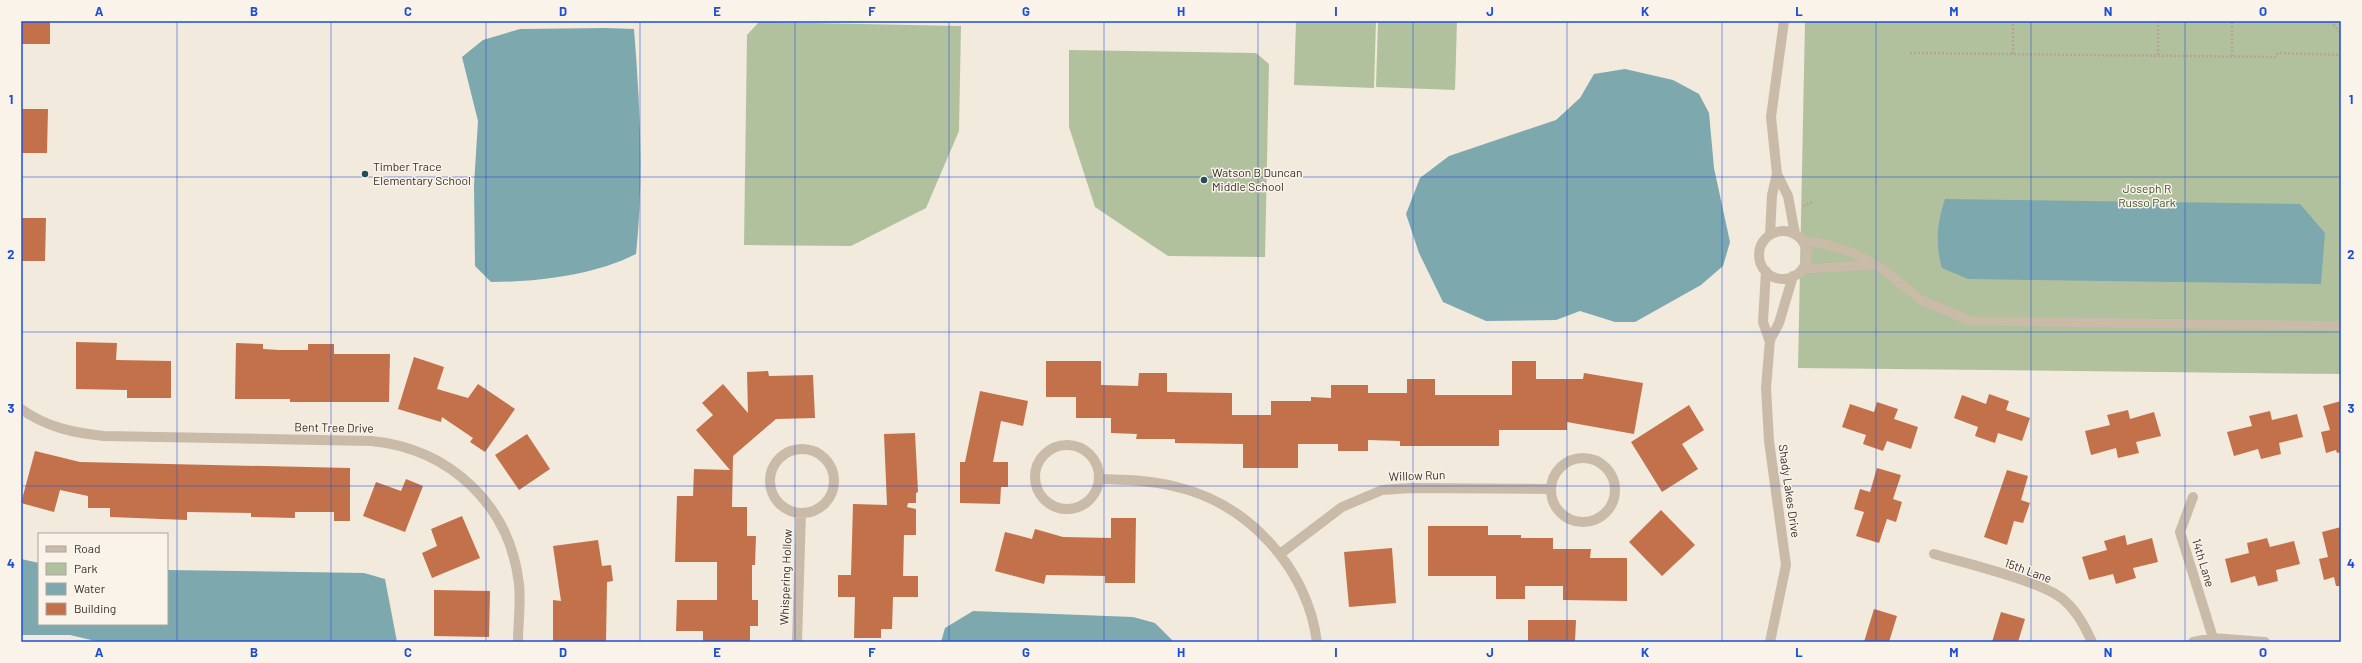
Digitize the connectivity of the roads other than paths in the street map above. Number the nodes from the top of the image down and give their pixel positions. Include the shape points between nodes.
1 (1784, 21) edge
2 (1777, 174) junction
3 (1795, 234) junction
4 (1770, 235) junction
5 (1803, 241) junction
6 (1875, 265) junction
7 (1802, 269) junction
8 (1766, 271) junction
9 (1793, 276) junction
10 (2341, 326) edge
11 (1770, 342) junction
12 (21, 409) edge
13 (1099, 479) junction
14 (1551, 489) junction
15 (2193, 497) dead end
16 (801, 513) junction
17 (1280, 554) junction
18 (1934, 554) dead end
19 (2213, 638) junction
20 (518, 642) edge
21 (797, 642) edge
22 (1317, 642) edge
23 (1770, 642) edge
24 (2092, 642) edge
25 (2193, 642) edge
26 (2265, 642) edge

1 - 2 street via 1771,117
2 - 3 street via 1788,196
2 - 4 street via 1772,195
3 - 4 street via 1782,231
3 - 5 street
4 - 8 street via 1764,240 1759,252
5 - 6 lane via 1821,243 1854,254
5 - 7 street via 1808,256
6 - 7 lane
6 - 10 lane via 1921,300 1971,321
7 - 9 street
8 - 9 street via 1779,278
8 - 11 street, Shady Lakes Drive via 1763,322
9 - 11 street, Shady Lakes Drive via 1779,323
11 - 23 street, Shady Lakes Drive via 1766,388 1769,440 1786,565
12 - 20 street, Bent Tree Drive via 41,421 80,434 372,441 410,448 434,457 472,485 491,508 504,530 519,584
13 - 13 street via 1090,454 1069,445 1058,446 1048,451 1038,462 1035,472 1035,484 1042,498 1061,509 1072,509 1092,498
13 - 17 street via 1150,481 1205,496 1242,517
14 - 14 street via 1551,497 1558,511 1577,522 1589,522 1599,518 1608,510 1615,496 1615,485 1606,467 1586,458 1574,459 1564,464 1554,475
14 - 17 street, Willow Run via 1382,490 1342,507
15 - 19 street, 14th Lane via 2180,532
16 - 16 street, Whispering Hollow via 818,509 827,501 834,487 830,465 815,451 804,448 783,454 769,476 770,488 777,502 785,509
16 - 21 street, Whispering Hollow
17 - 22 street via 1296,578 1307,604
18 - 24 street, 15th Lane via 2040,587 2064,600 2082,621
19 - 25 street
19 - 26 street

